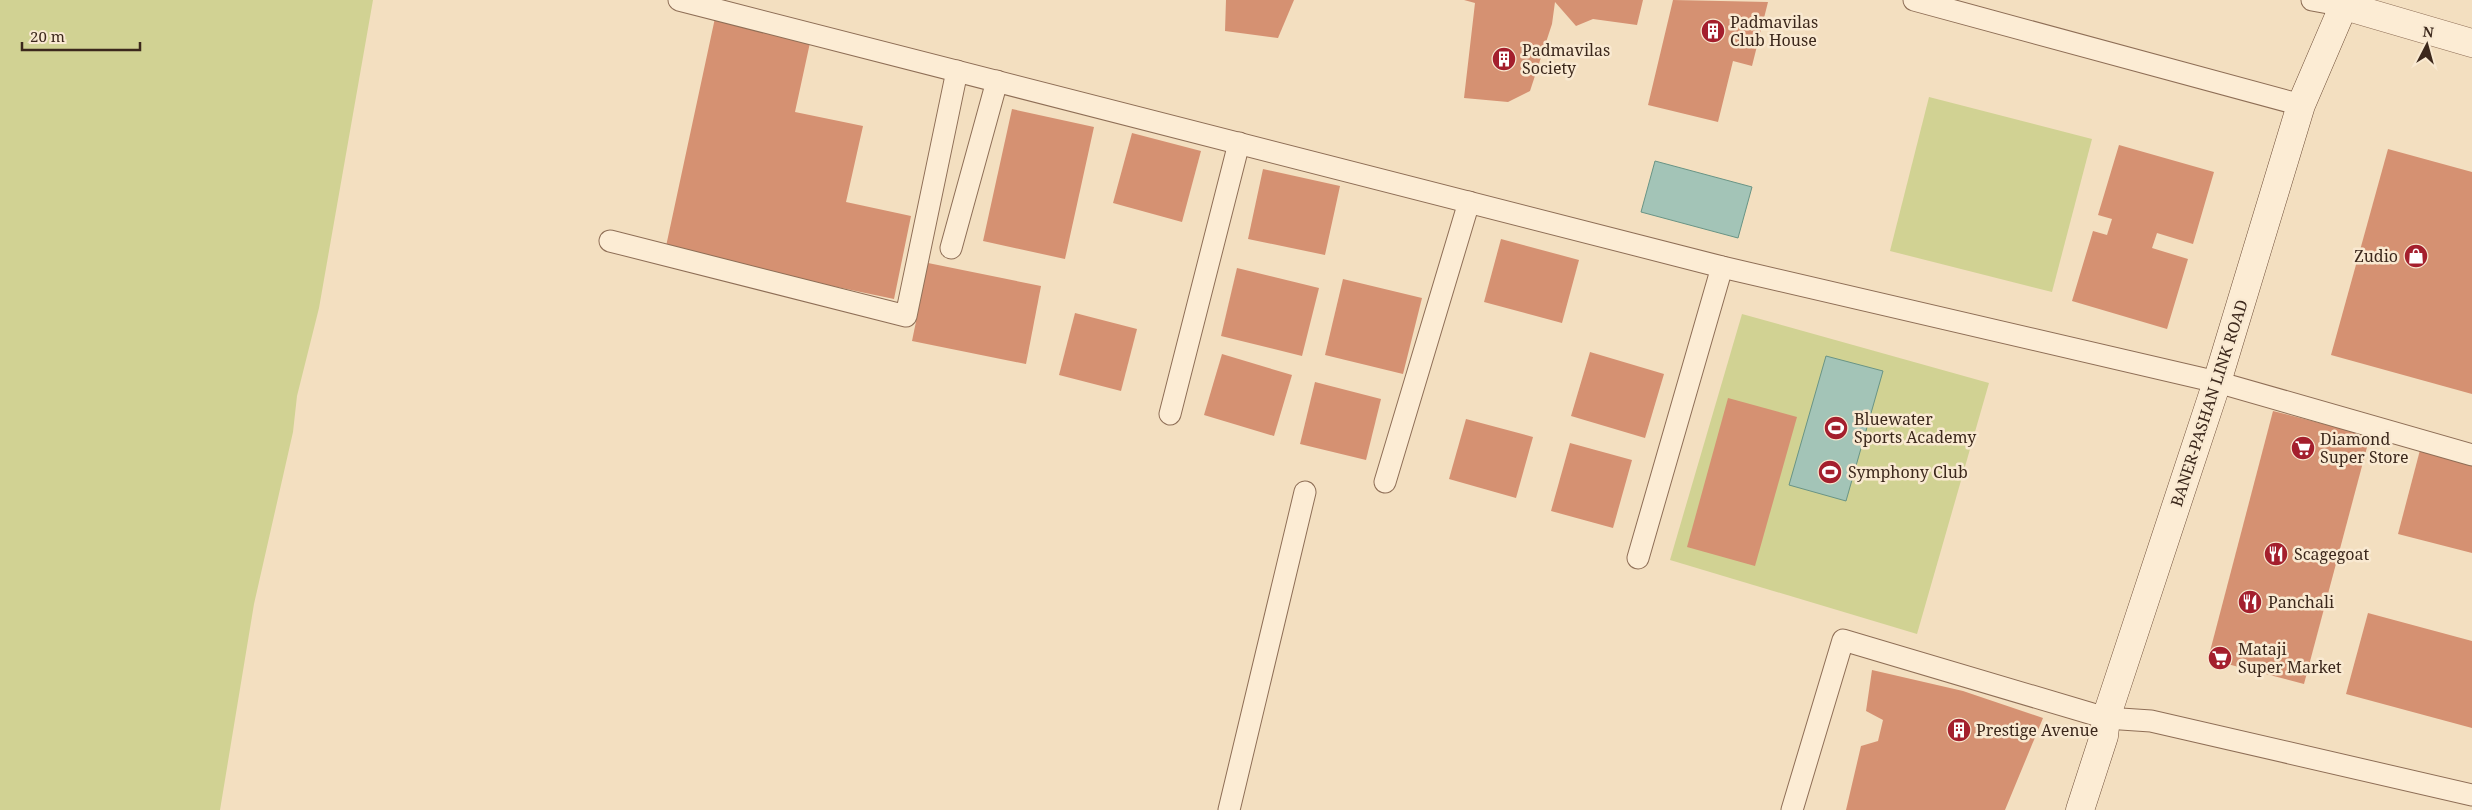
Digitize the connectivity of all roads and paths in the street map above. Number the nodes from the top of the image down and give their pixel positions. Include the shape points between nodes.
1 (679, 0) edge
2 (1914, 0) edge
3 (2312, 0) edge
4 (2345, 3) edge
5 (2472, 43) edge
6 (957, 71) junction
7 (997, 81) junction
8 (2301, 105) junction
9 (1239, 143) junction
10 (1469, 202) junction
11 (610, 241) dead end
12 (951, 248) dead end
13 (1722, 267) junction
14 (2217, 382) junction
15 (1170, 414) dead end
16 (2472, 455) edge
17 (1385, 482) dead end
18 (1305, 492) dead end
19 (1638, 558) dead end
20 (2106, 718) junction
21 (2472, 795) edge
22 (1229, 810) edge
23 (1792, 810) edge
24 (2080, 810) edge

1 - 6 lane
2 - 8 lane
3 - 4 lane
4 - 5 street
4 - 8 street, BANER-PASHAN LINK ROAD
6 - 7 lane
6 - 11 lane via 906,316
7 - 9 lane
7 - 12 lane
8 - 14 street, BANER-PASHAN LINK ROAD
9 - 10 lane
9 - 15 lane
10 - 13 lane
10 - 17 lane
13 - 14 lane
13 - 19 lane
14 - 16 lane
14 - 20 street, BANER-PASHAN LINK ROAD
18 - 22 lane
20 - 21 lane via 2151,721
20 - 23 lane via 1843,640
20 - 24 street, BANER-PASHAN LINK ROAD via 2104,736

